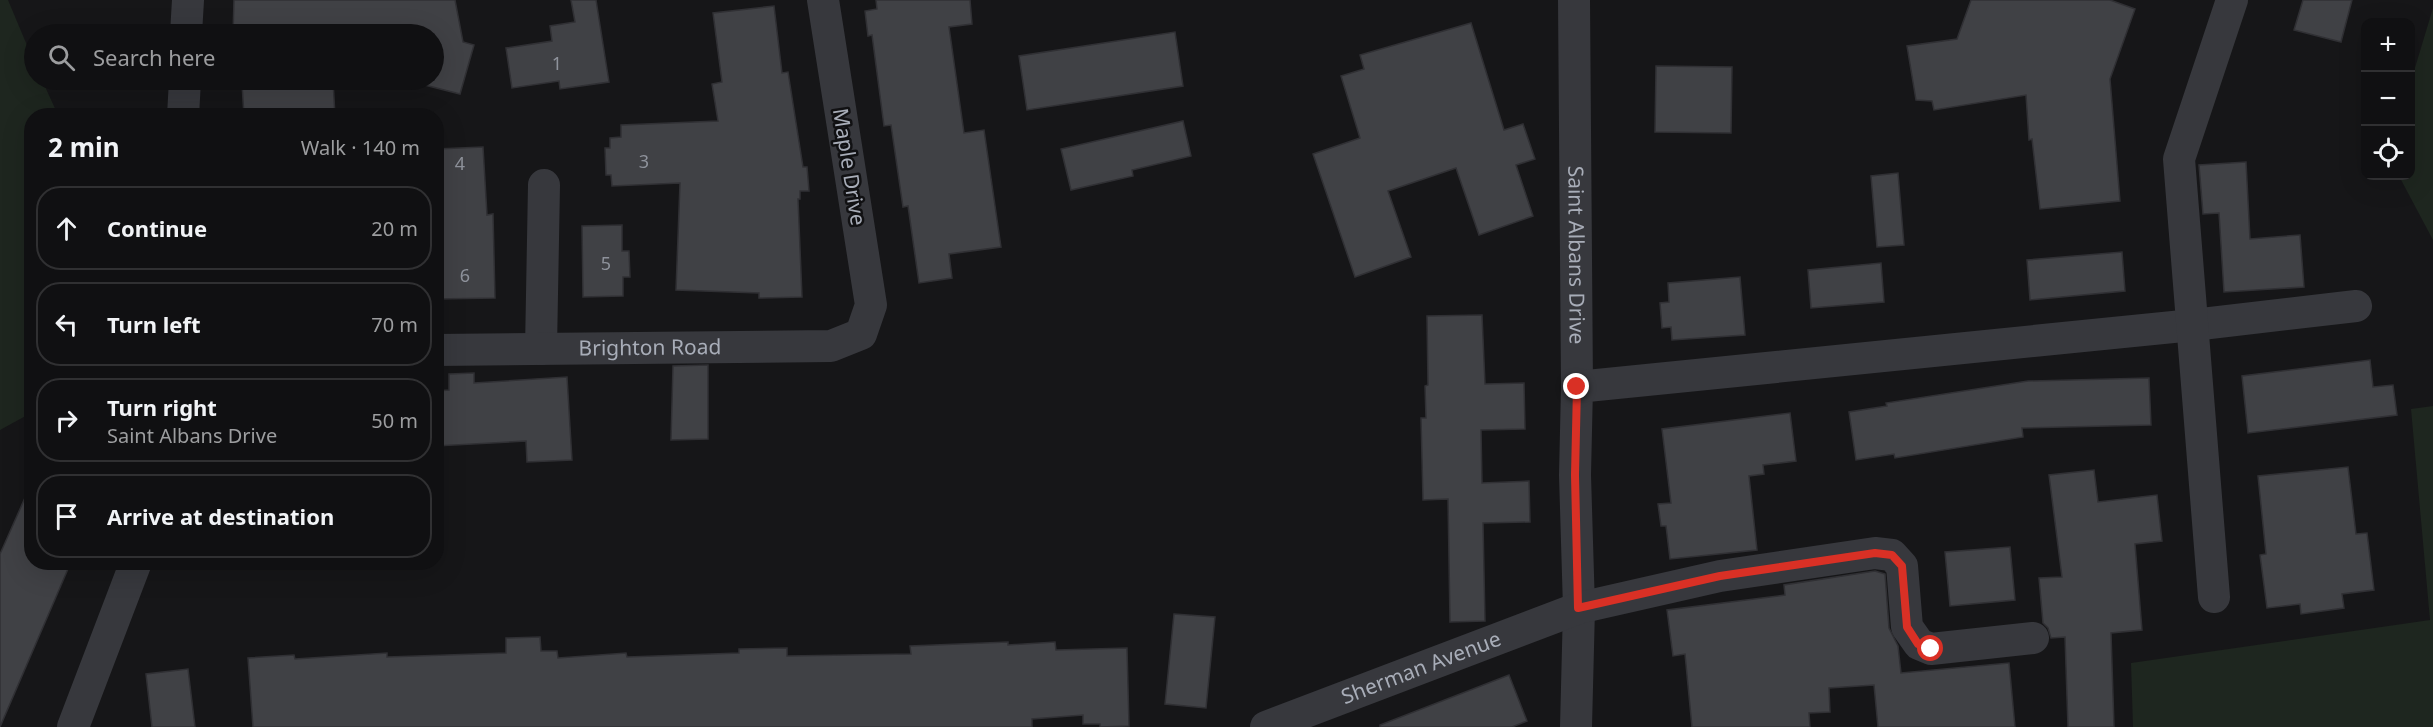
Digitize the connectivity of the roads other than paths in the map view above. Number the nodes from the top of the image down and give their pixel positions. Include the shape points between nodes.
1 (188, 0) edge
2 (823, 0) edge
3 (1574, 0) edge
4 (2232, 0) edge
5 (187, 24) edge
6 (184, 90) edge
7 (183, 108) edge
8 (544, 185) dead end
9 (2356, 306) dead end
10 (2193, 325) junction
11 (861, 334) joint
12 (541, 349) junction
13 (444, 350) edge
14 (1577, 387) junction
15 (133, 570) edge
16 (2214, 597) dead end
17 (1578, 608) junction
18 (2033, 638) dead end
19 (73, 727) edge
20 (1266, 727) edge
21 (1576, 727) edge

1 - 5 street
2 - 11 street, Maple Drive via 871,305
3 - 14 street, Saint Albans Drive
4 - 10 street via 2179,159
6 - 7 street
8 - 12 street
9 - 10 street
10 - 14 street
10 - 16 street
11 - 12 street, Brighton Road via 831,346
12 - 13 street, Brighton Road
14 - 17 street, Saint Albans Drive
15 - 19 street
17 - 18 street, Sherman Avenue via 1720,576 1875,553 1892,555 1902,566 1907,627 1918,644 1931,649
17 - 20 street, Sherman Avenue
17 - 21 street, Saint Albans Drive

